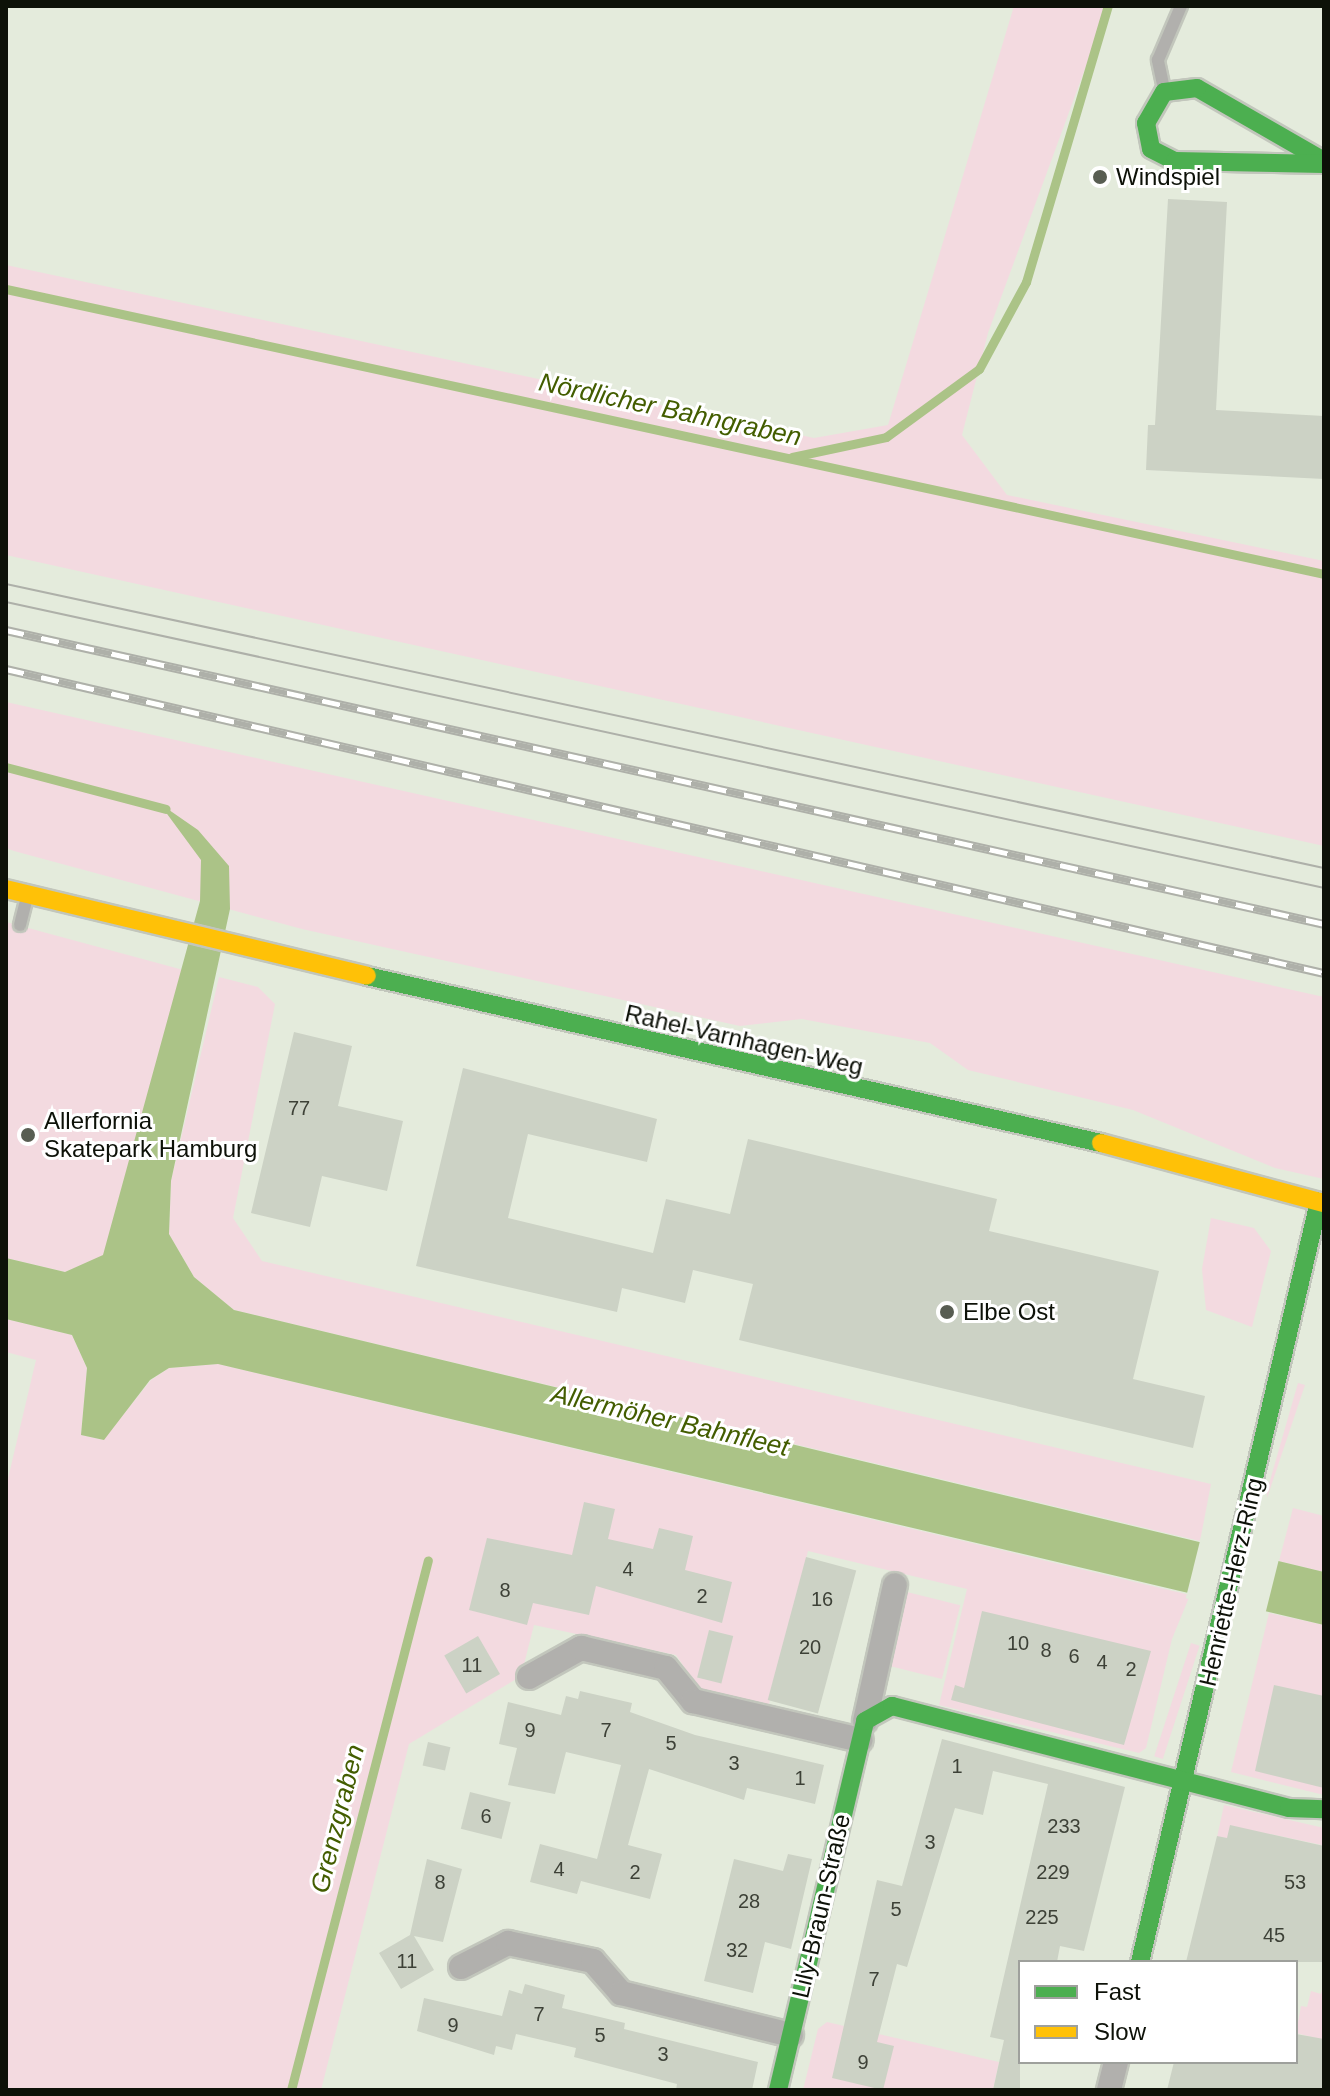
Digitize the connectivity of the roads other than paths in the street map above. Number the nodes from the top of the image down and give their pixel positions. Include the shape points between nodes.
1 (1181, 6) edge
2 (1164, 92) junction
3 (1324, 162) edge
4 (6, 889) edge
5 (28, 894) junction
6 (20, 925) dead end
7 (1322, 1202) edge
8 (895, 1585) dead end
9 (529, 1677) dead end
10 (892, 1706) joint
11 (864, 1721) junction
12 (1184, 1781) junction
13 (1324, 1809) edge
14 (1140, 1960) edge
15 (461, 1967) dead end
16 (791, 2035) junction
17 (1116, 2064) edge
18 (778, 2090) edge
19 (1109, 2090) edge

1 - 2 lane via 1158,60
2 - 3 street via 1197,88
2 - 3 street via 1146,123 1151,149 1175,161
4 - 5 street, Rahel-Varnhagen-Weg
5 - 6 lane
5 - 7 street, Rahel-Varnhagen-Weg via 732,1064 1077,1136
7 - 12 street, Henriette-Herz-Ring
8 - 11 street, Lily-Braun-Straße
9 - 11 street via 581,1648 666,1668 693,1701
10 - 11 street
10 - 12 street
11 - 16 street, Lily-Braun-Straße
12 - 13 street via 1289,1808
12 - 14 street, Henriette-Herz-Ring
15 - 16 street via 508,1943 593,1961 621,1993
16 - 18 street, Lily-Braun-Straße
17 - 19 street

